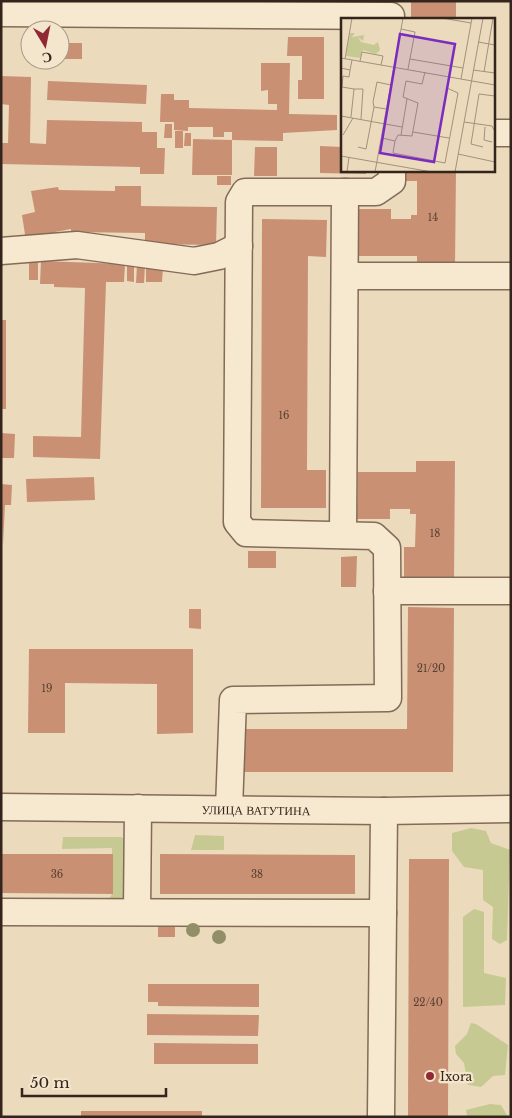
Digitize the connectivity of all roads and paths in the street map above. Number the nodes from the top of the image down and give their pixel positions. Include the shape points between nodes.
1 (306, 8) edge
2 (1, 12) edge
3 (391, 18) edge
4 (494, 133) edge
5 (511, 134) edge
6 (392, 171) edge
7 (345, 192) junction
8 (239, 246) junction
9 (1, 251) edge
10 (345, 276) junction
11 (511, 276) edge
12 (343, 535) junction
13 (387, 591) junction
14 (511, 592) edge
15 (1, 807) edge
16 (138, 808) junction
17 (229, 809) junction
18 (511, 809) edge
19 (384, 811) junction
20 (1, 912) edge
21 (137, 912) junction
22 (383, 913) junction
23 (381, 1117) edge

1 - 2 street
1 - 3 street
4 - 5 street
6 - 7 street via 392,181 376,192
7 - 8 street via 245,192 239,202
7 - 10 street
8 - 9 street via 219,256 194,261 77,245
8 - 12 street via 237,522 246,533
10 - 11 street
10 - 12 street
12 - 13 street via 374,536 387,548
13 - 14 street
13 - 17 street via 388,698 233,700
15 - 16 street, УЛИЦА ВАТУТИНА
16 - 17 street, УЛИЦА ВАТУТИНА
16 - 21 street
17 - 19 street, УЛИЦА ВАТУТИНА
18 - 19 street, УЛИЦА ВАТУТИНА
19 - 22 street
20 - 21 street
21 - 22 street
22 - 23 street

